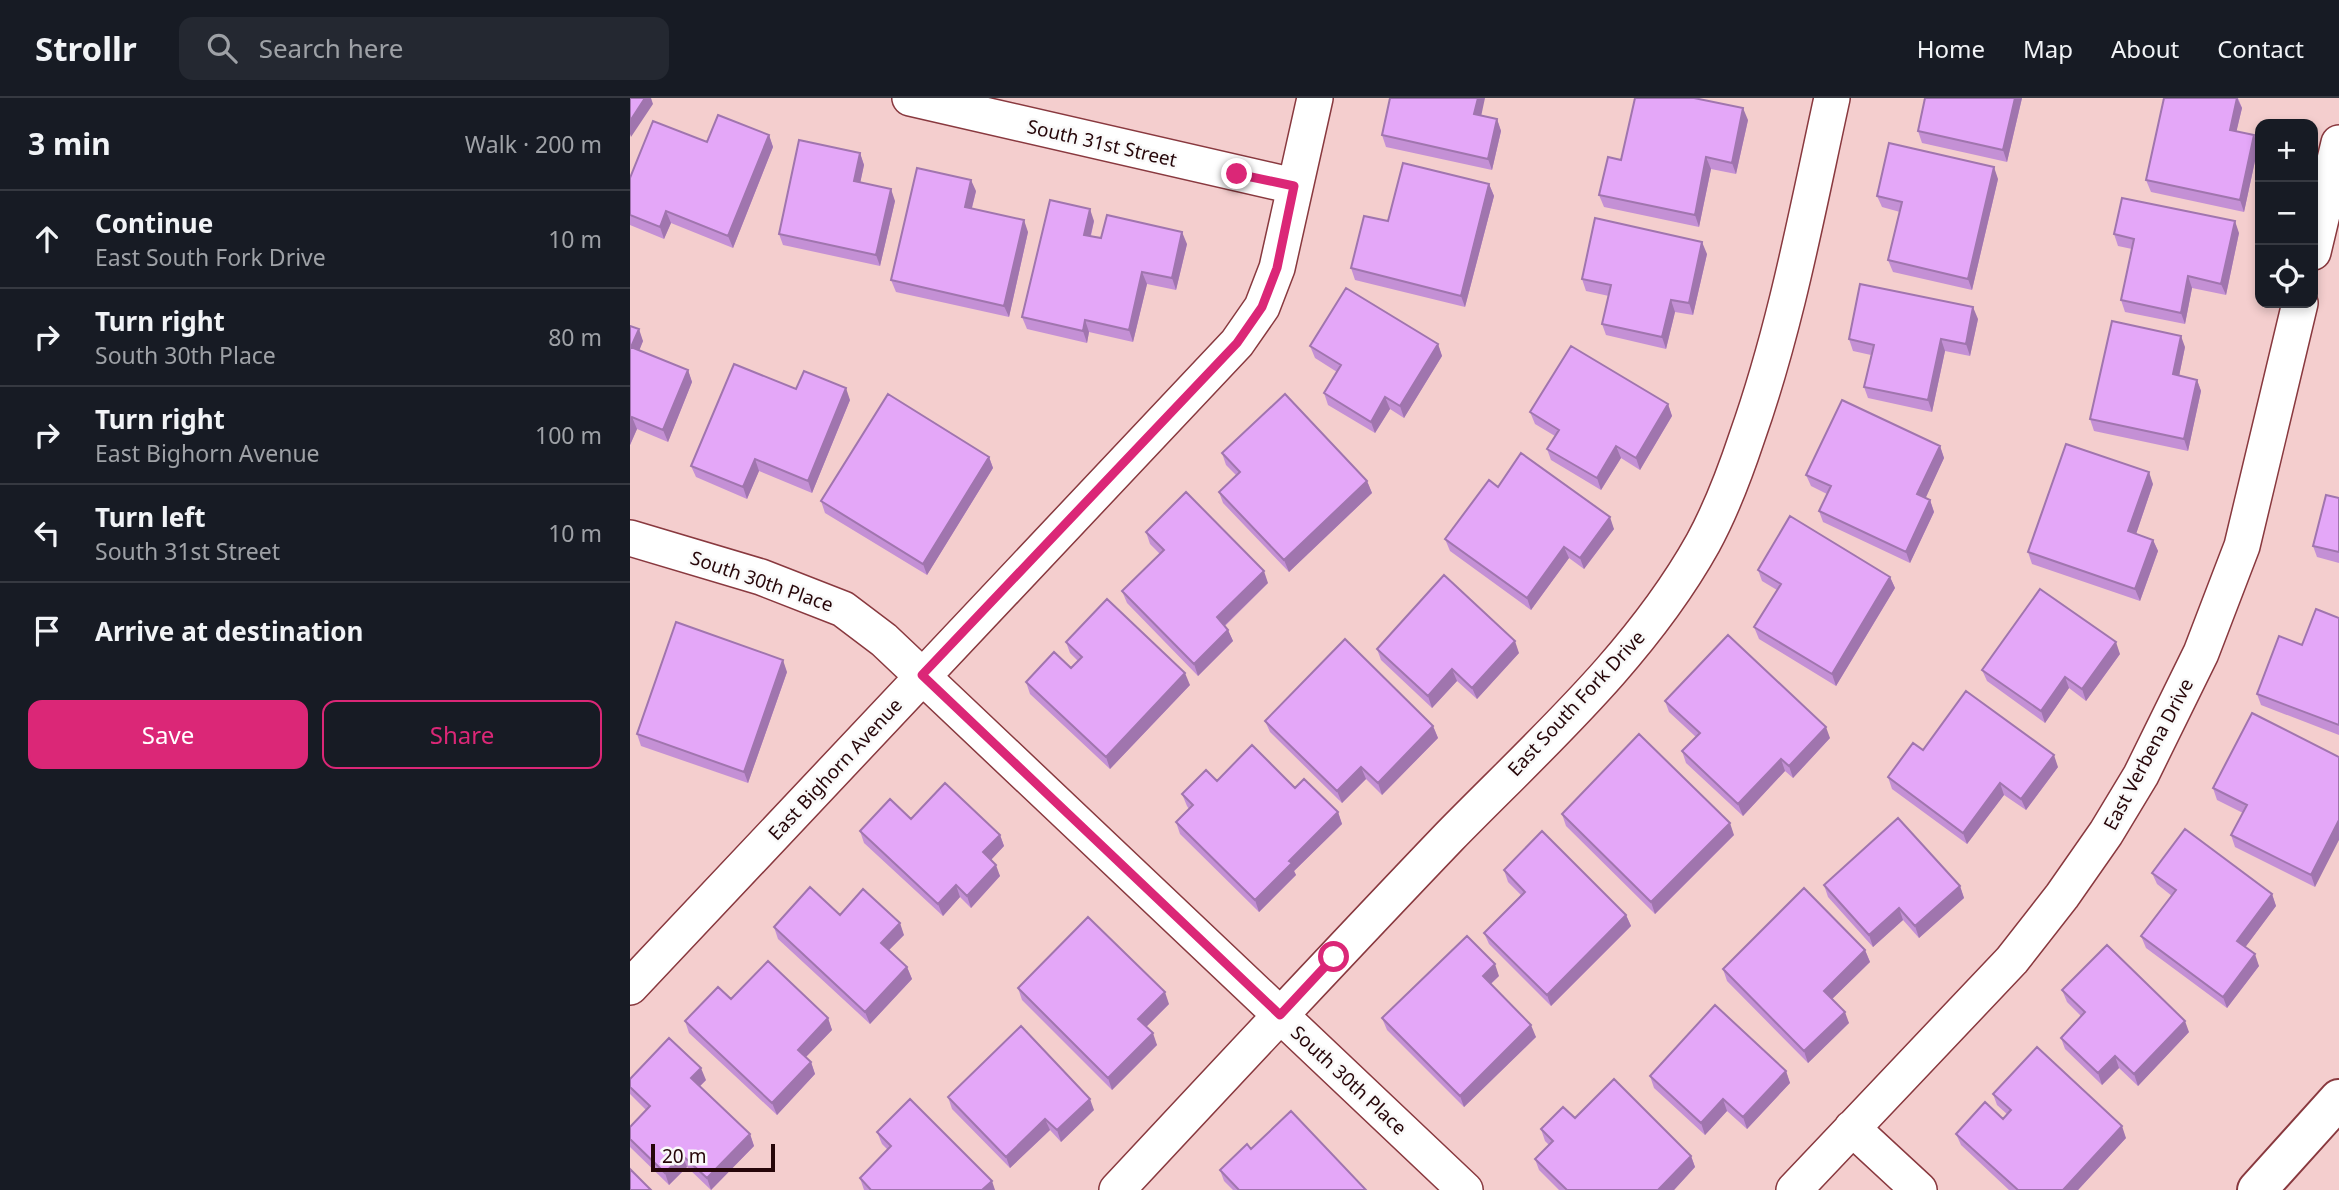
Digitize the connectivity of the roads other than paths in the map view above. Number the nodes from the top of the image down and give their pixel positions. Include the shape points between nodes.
1 (910, 98) edge
2 (1315, 98) edge
3 (1832, 98) edge
4 (2339, 143) edge
5 (1294, 186) junction
6 (2315, 245) edge
7 (2299, 308) edge
8 (630, 538) edge
9 (922, 675) junction
10 (630, 987) edge
11 (1280, 1015) junction
12 (2339, 1099) edge
13 (1852, 1128) junction
14 (1117, 1190) edge
15 (1465, 1190) edge
16 (1794, 1190) edge
17 (1919, 1190) edge
18 (2257, 1190) edge

1 - 5 street, South 31st Street
2 - 5 street, East Bighorn Avenue
3 - 11 street, East South Fork Drive via 1764,389 1704,541 1665,603 1619,662
4 - 6 street
5 - 9 street, East Bighorn Avenue via 1277,268 1262,307 1237,343
7 - 13 street, East Verbena Drive via 2242,546 2201,653 2141,775 2106,833 2012,960
8 - 9 street, South 30th Place via 761,577 843,609
9 - 10 street, East Bighorn Avenue
9 - 11 street, South 30th Place
11 - 14 street, East South Fork Drive
11 - 15 street, South 30th Place
12 - 18 main road
13 - 16 street, East Verbena Drive
13 - 17 street

